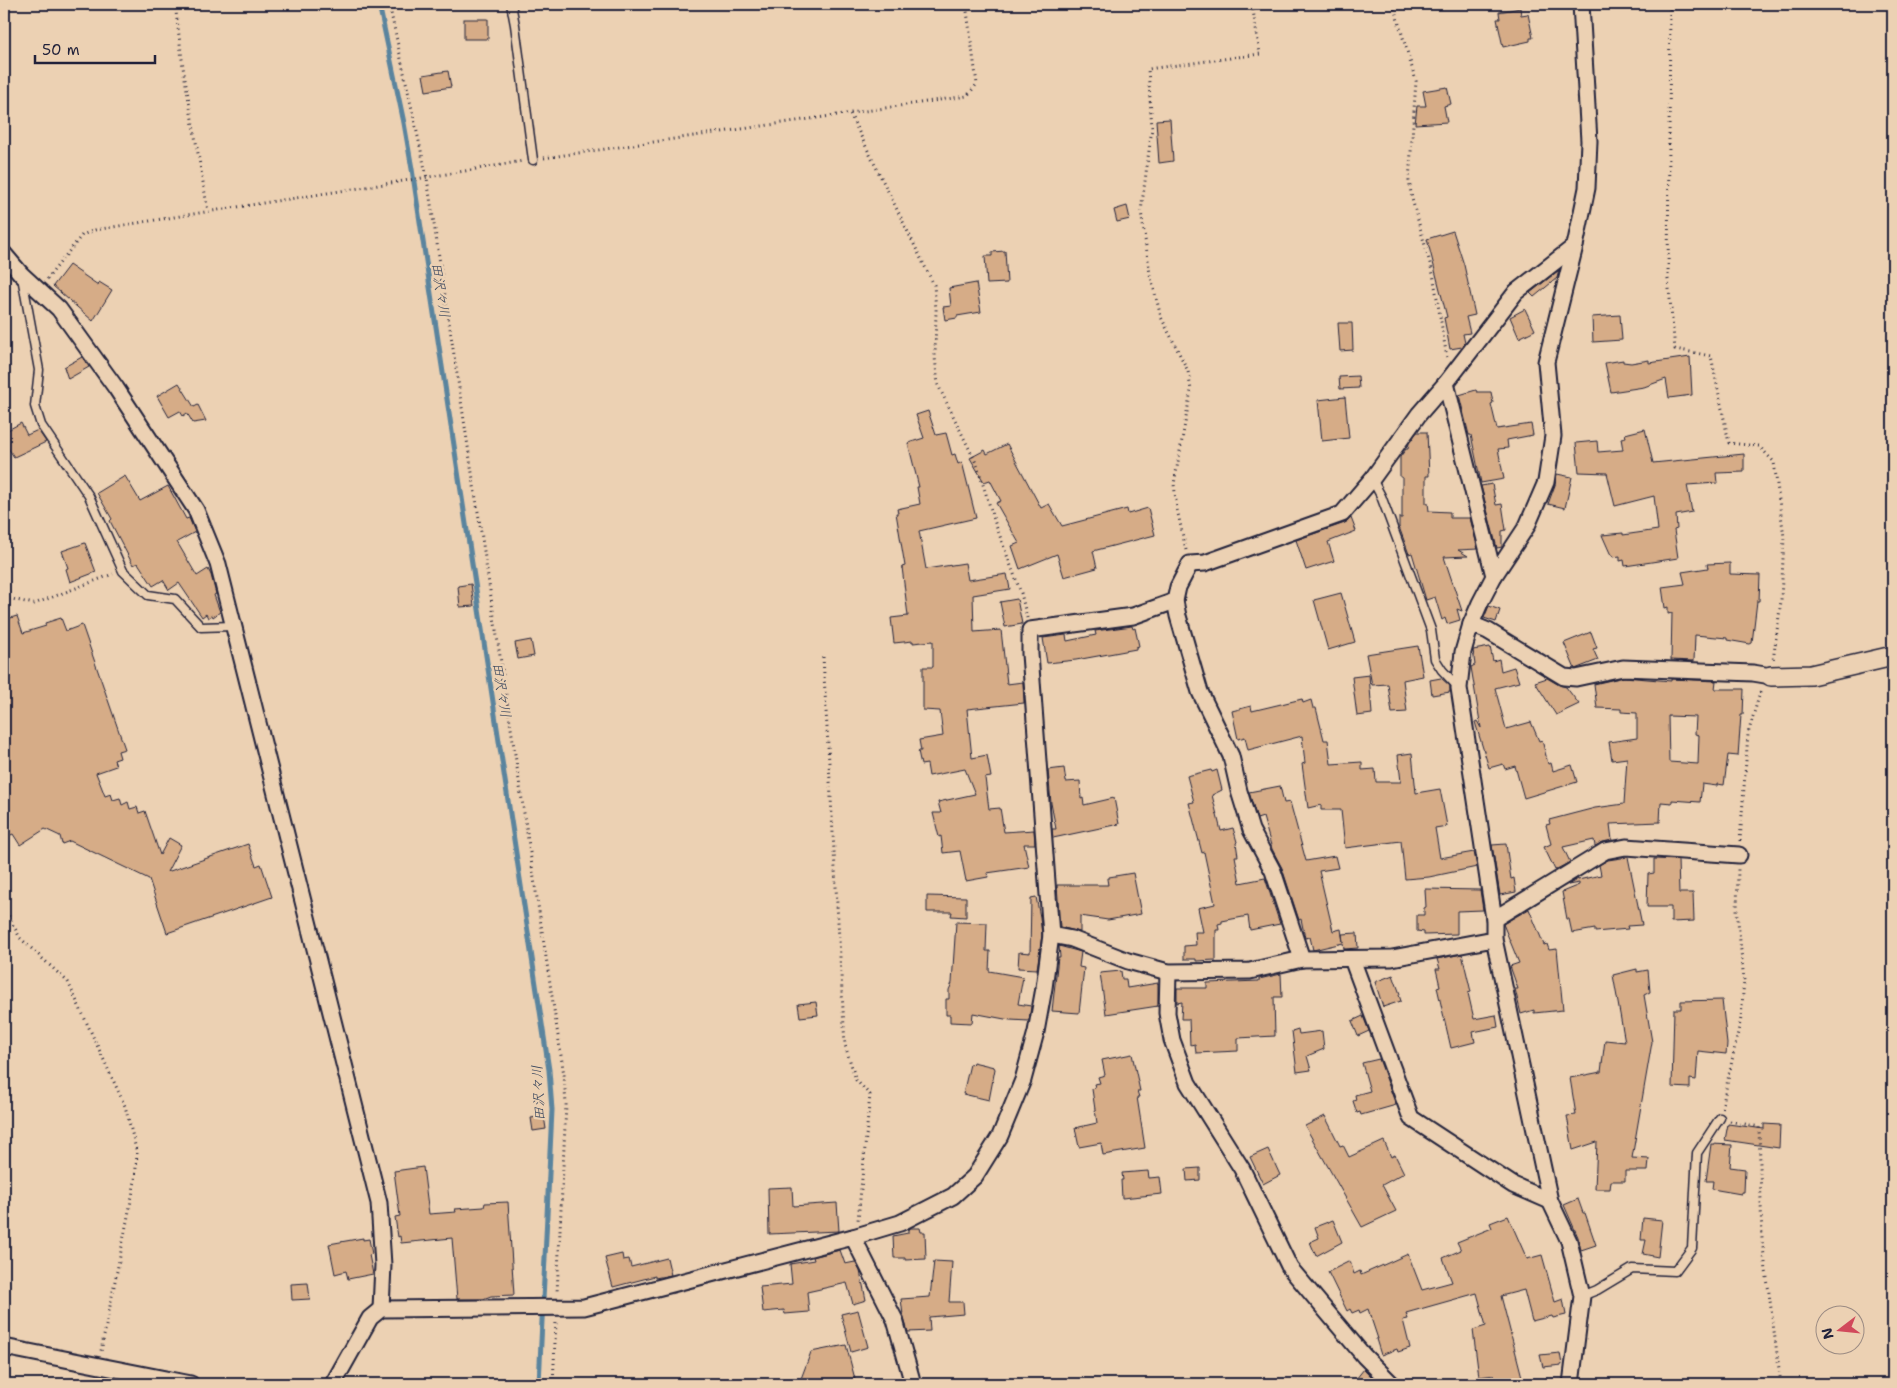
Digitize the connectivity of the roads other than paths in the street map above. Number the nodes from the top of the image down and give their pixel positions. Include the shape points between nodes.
1 (511, 4) edge
2 (1580, 4) edge
3 (532, 160) road end
4 (1575, 246) junction
5 (4, 254) edge
6 (22, 274) junction
7 (1446, 383) junction
8 (1372, 479) junction
9 (1494, 576) junction
10 (1176, 601) junction
11 (1471, 624) junction
12 (233, 626) junction
13 (1893, 656) edge
14 (1770, 676) joint
15 (1459, 688) junction
16 (1739, 855) road end
17 (1494, 919) junction
18 (1051, 936) junction
19 (1494, 940) junction
20 (1302, 959) junction
21 (1352, 959) junction
22 (1168, 972) junction
23 (1720, 1118) road end
24 (1550, 1202) junction
25 (853, 1237) junction
26 (1582, 1296) junction
27 (381, 1309) junction
28 (4, 1348) edge
29 (191, 1384) edge
30 (333, 1384) edge
31 (913, 1384) edge
32 (1392, 1384) edge
33 (1572, 1384) edge

1 - 3 lane
2 - 4 street via 1589,141 1587,188
4 - 7 street via 1516,292
4 - 9 street via 1546,362 1553,436 1546,482 1527,526
5 - 6 street
6 - 12 street via 59,309 116,388 196,510 218,564
6 - 12 lane via 39,370 35,406 40,425 88,496 123,570 148,595 175,599 201,627
7 - 8 street
7 - 9 street
8 - 10 street via 1342,514 1206,563 1190,564 1178,587
8 - 15 lane via 1430,630 1435,659
9 - 11 street
10 - 18 street via 1133,616 1030,630
10 - 20 street via 1200,692 1231,756 1251,830 1273,871
11 - 14 street via 1564,677 1576,678 1623,668
11 - 15 street via 1463,652
12 - 27 street via 378,1203 383,1265
13 - 14 street via 1812,674
15 - 17 street
16 - 17 street via 1626,847 1605,851
17 - 19 street
18 - 22 street via 1072,939 1128,961
18 - 25 street via 1036,1032 1023,1080 1000,1136 975,1176 953,1196 900,1223
19 - 21 street via 1392,958
19 - 24 street
20 - 21 street
20 - 22 street via 1250,970
21 - 24 street via 1411,1118 1513,1185
22 - 32 street via 1167,1013 1172,1040 1188,1083 1242,1169 1290,1268 1364,1356
23 - 26 lane via 1697,1153 1692,1248 1675,1270 1632,1269
24 - 26 street via 1569,1241
25 - 27 street via 584,1306
25 - 31 street via 895,1320
26 - 33 street
27 - 30 street via 370,1318
28 - 29 street

